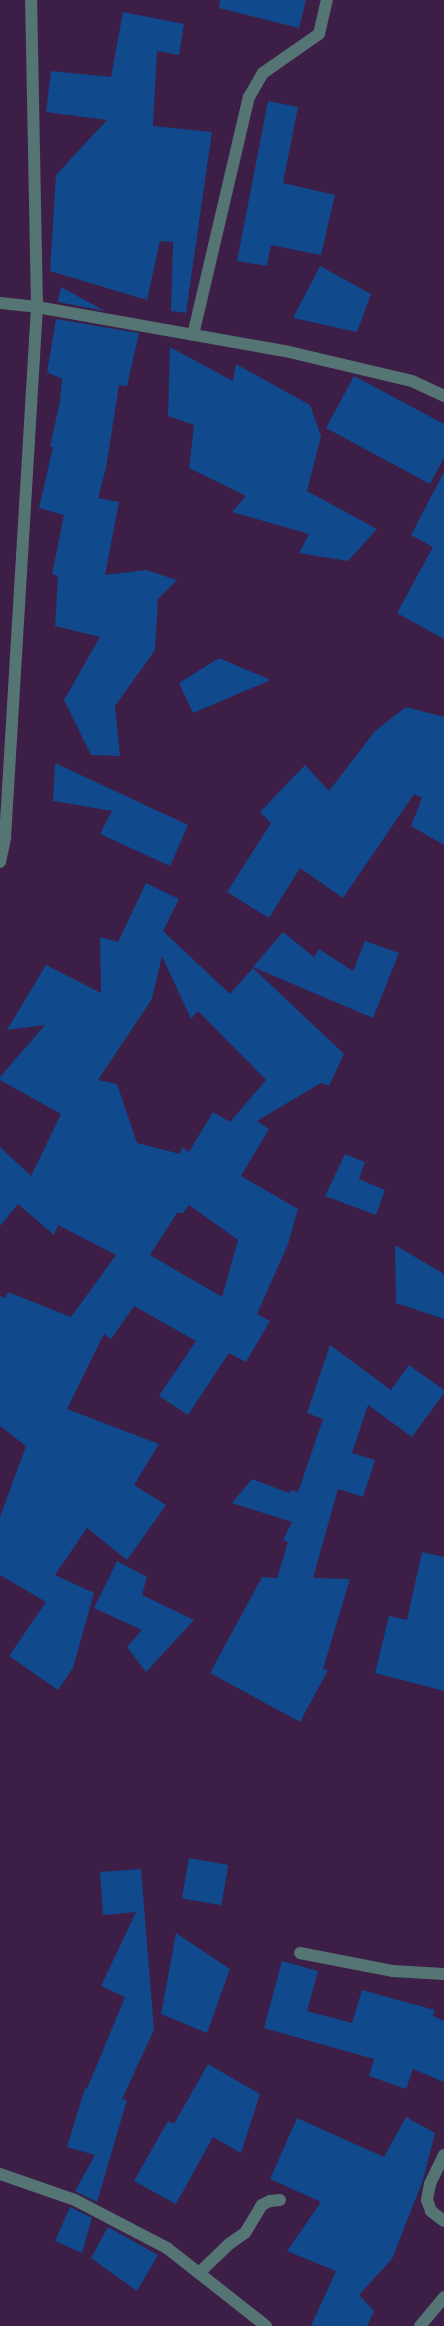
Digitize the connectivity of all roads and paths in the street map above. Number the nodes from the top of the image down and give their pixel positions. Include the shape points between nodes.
1 (31, 0) edge
2 (327, 0) edge
3 (0, 303) edge
4 (37, 307) junction
5 (193, 335) junction
6 (444, 396) edge
7 (0, 862) edge
8 (300, 1953) dead end
9 (444, 1974) edge
10 (444, 2155) edge
11 (0, 2174) edge
12 (280, 2200) dead end
13 (444, 2221) edge
14 (199, 2274) junction
15 (444, 2297) edge
16 (266, 2326) edge
17 (420, 2326) edge

1 - 4 street
2 - 5 street via 319,34 263,73 249,98
3 - 4 street
4 - 5 street
4 - 7 street via 5,838
5 - 6 street via 362,367 412,381
8 - 9 street via 392,1971
10 - 13 street via 430,2184 427,2200 431,2211
11 - 14 street via 75,2200 167,2248
12 - 14 street via 262,2205 245,2233
14 - 16 street
15 - 17 street

